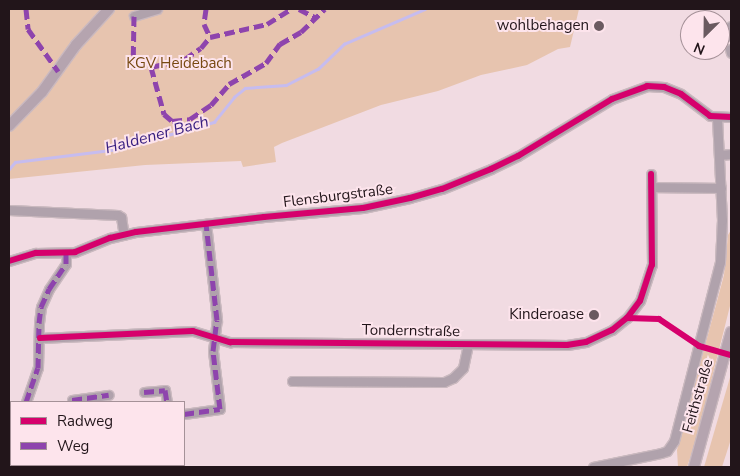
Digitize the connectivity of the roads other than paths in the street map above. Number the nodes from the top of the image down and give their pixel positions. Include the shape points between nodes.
1 (109, 9) edge
2 (157, 9) edge
3 (134, 16) dead end
4 (731, 117) edge
5 (717, 118) junction
6 (9, 126) edge
7 (731, 154) edge
8 (719, 155) junction
9 (651, 174) dead end
10 (651, 187) junction
11 (721, 188) junction
12 (9, 210) edge
13 (727, 220) edge
14 (206, 224) junction
15 (124, 235) junction
16 (66, 253) junction
17 (9, 261) edge
18 (731, 332) edge
19 (40, 338) junction
20 (214, 339) junction
21 (468, 344) junction
22 (292, 381) dead end
23 (144, 392) dead end
24 (109, 395) dead end
25 (72, 400) dead end
26 (92, 400) edge
27 (26, 401) edge
28 (167, 401) edge
29 (185, 414) edge
30 (593, 467) edge
31 (694, 467) edge

1 - 6 main road via 76,45 42,92
2 - 3 street
4 - 5 street
5 - 8 street
5 - 14 street, Flensburgstraße via 672,90 647,86 612,99 518,156 442,189 363,208
7 - 8 street
8 - 11 street
9 - 10 street, Tondernstraße
10 - 11 street
10 - 21 street, Tondernstraße via 652,265 640,301 627,318 598,338 577,344
11 - 13 street
12 - 15 street via 118,215
13 - 30 street via 718,273 674,441 661,453
14 - 15 street, Flensburgstraße
14 - 20 street via 217,320
15 - 16 street, Flensburgstraße
16 - 17 street, Flensburgstraße via 36,252
16 - 19 street via 66,264 44,298
18 - 31 main road, Feithstraße
19 - 20 street, Tondernstraße via 193,331
19 - 27 street via 38,368
20 - 21 street, Tondernstraße via 230,342
20 - 29 street via 220,409
21 - 22 street, Tondernstraße via 463,368 444,382
23 - 28 street via 165,390
24 - 26 street
25 - 26 street

